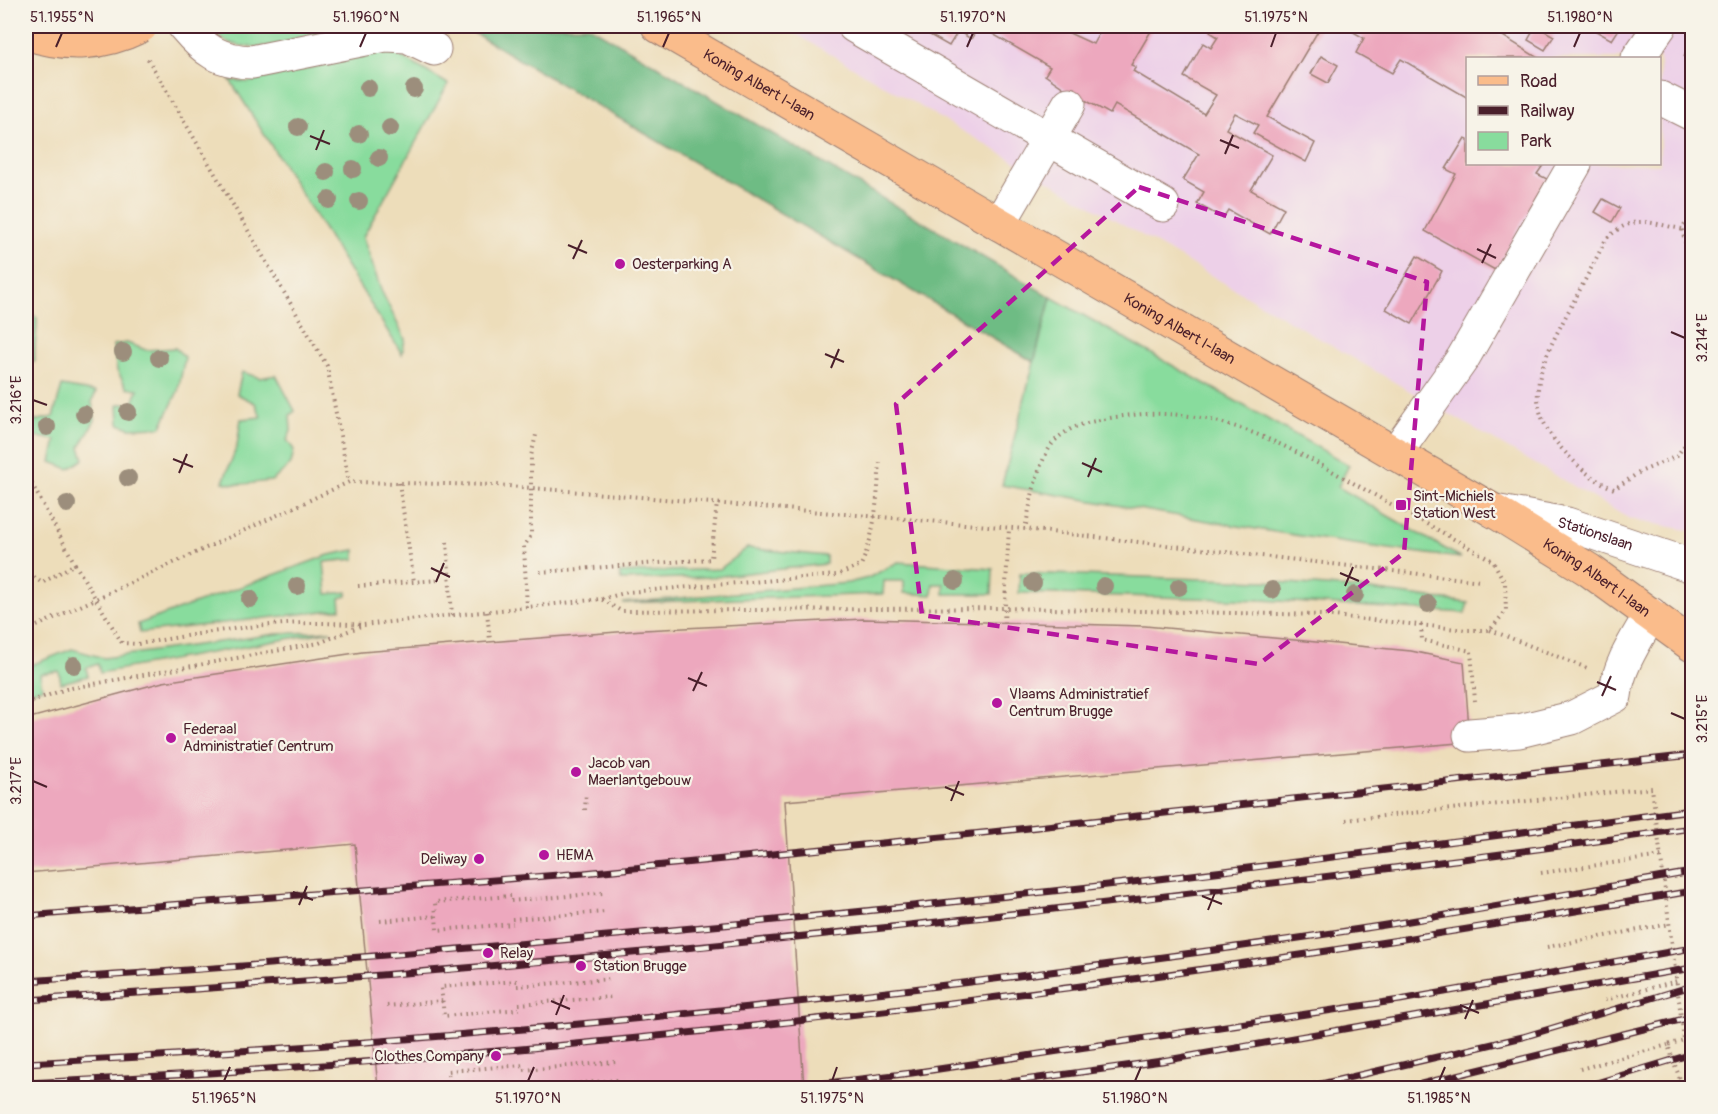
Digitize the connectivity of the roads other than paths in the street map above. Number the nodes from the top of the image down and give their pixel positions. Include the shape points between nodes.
1 (141, 26) edge
2 (184, 26) edge
3 (658, 26) edge
4 (854, 26) edge
5 (1660, 26) edge
6 (26, 33) edge
7 (434, 49) dead end
8 (1639, 57) edge
9 (1661, 99) edge
10 (1069, 104) dead end
11 (1692, 114) edge
12 (1048, 139) junction
13 (1574, 165) edge
14 (1163, 205) dead end
15 (999, 224) junction
16 (1395, 454) junction
17 (1494, 511) junction
18 (1692, 566) edge
19 (1651, 614) junction
20 (1692, 645) edge
21 (1473, 735) road end

1 - 6 main road, bridge via 112,39 81,44
2 - 7 street via 211,53 231,61 252,62 385,35 407,36
3 - 15 main road, Koning Albert I-laan
4 - 12 street
5 - 8 street
9 - 11 street
10 - 12 street
12 - 14 street
12 - 15 street
13 - 16 street via 1463,358
15 - 16 main road, Koning Albert I-laan
16 - 17 main road, Koning Albert I-laan
17 - 18 street, Stationslaan via 1567,524
17 - 19 main road, Koning Albert I-laan
19 - 20 main road, Koning Albert I-laan
19 - 21 street via 1628,655 1615,696 1572,718 1519,732

